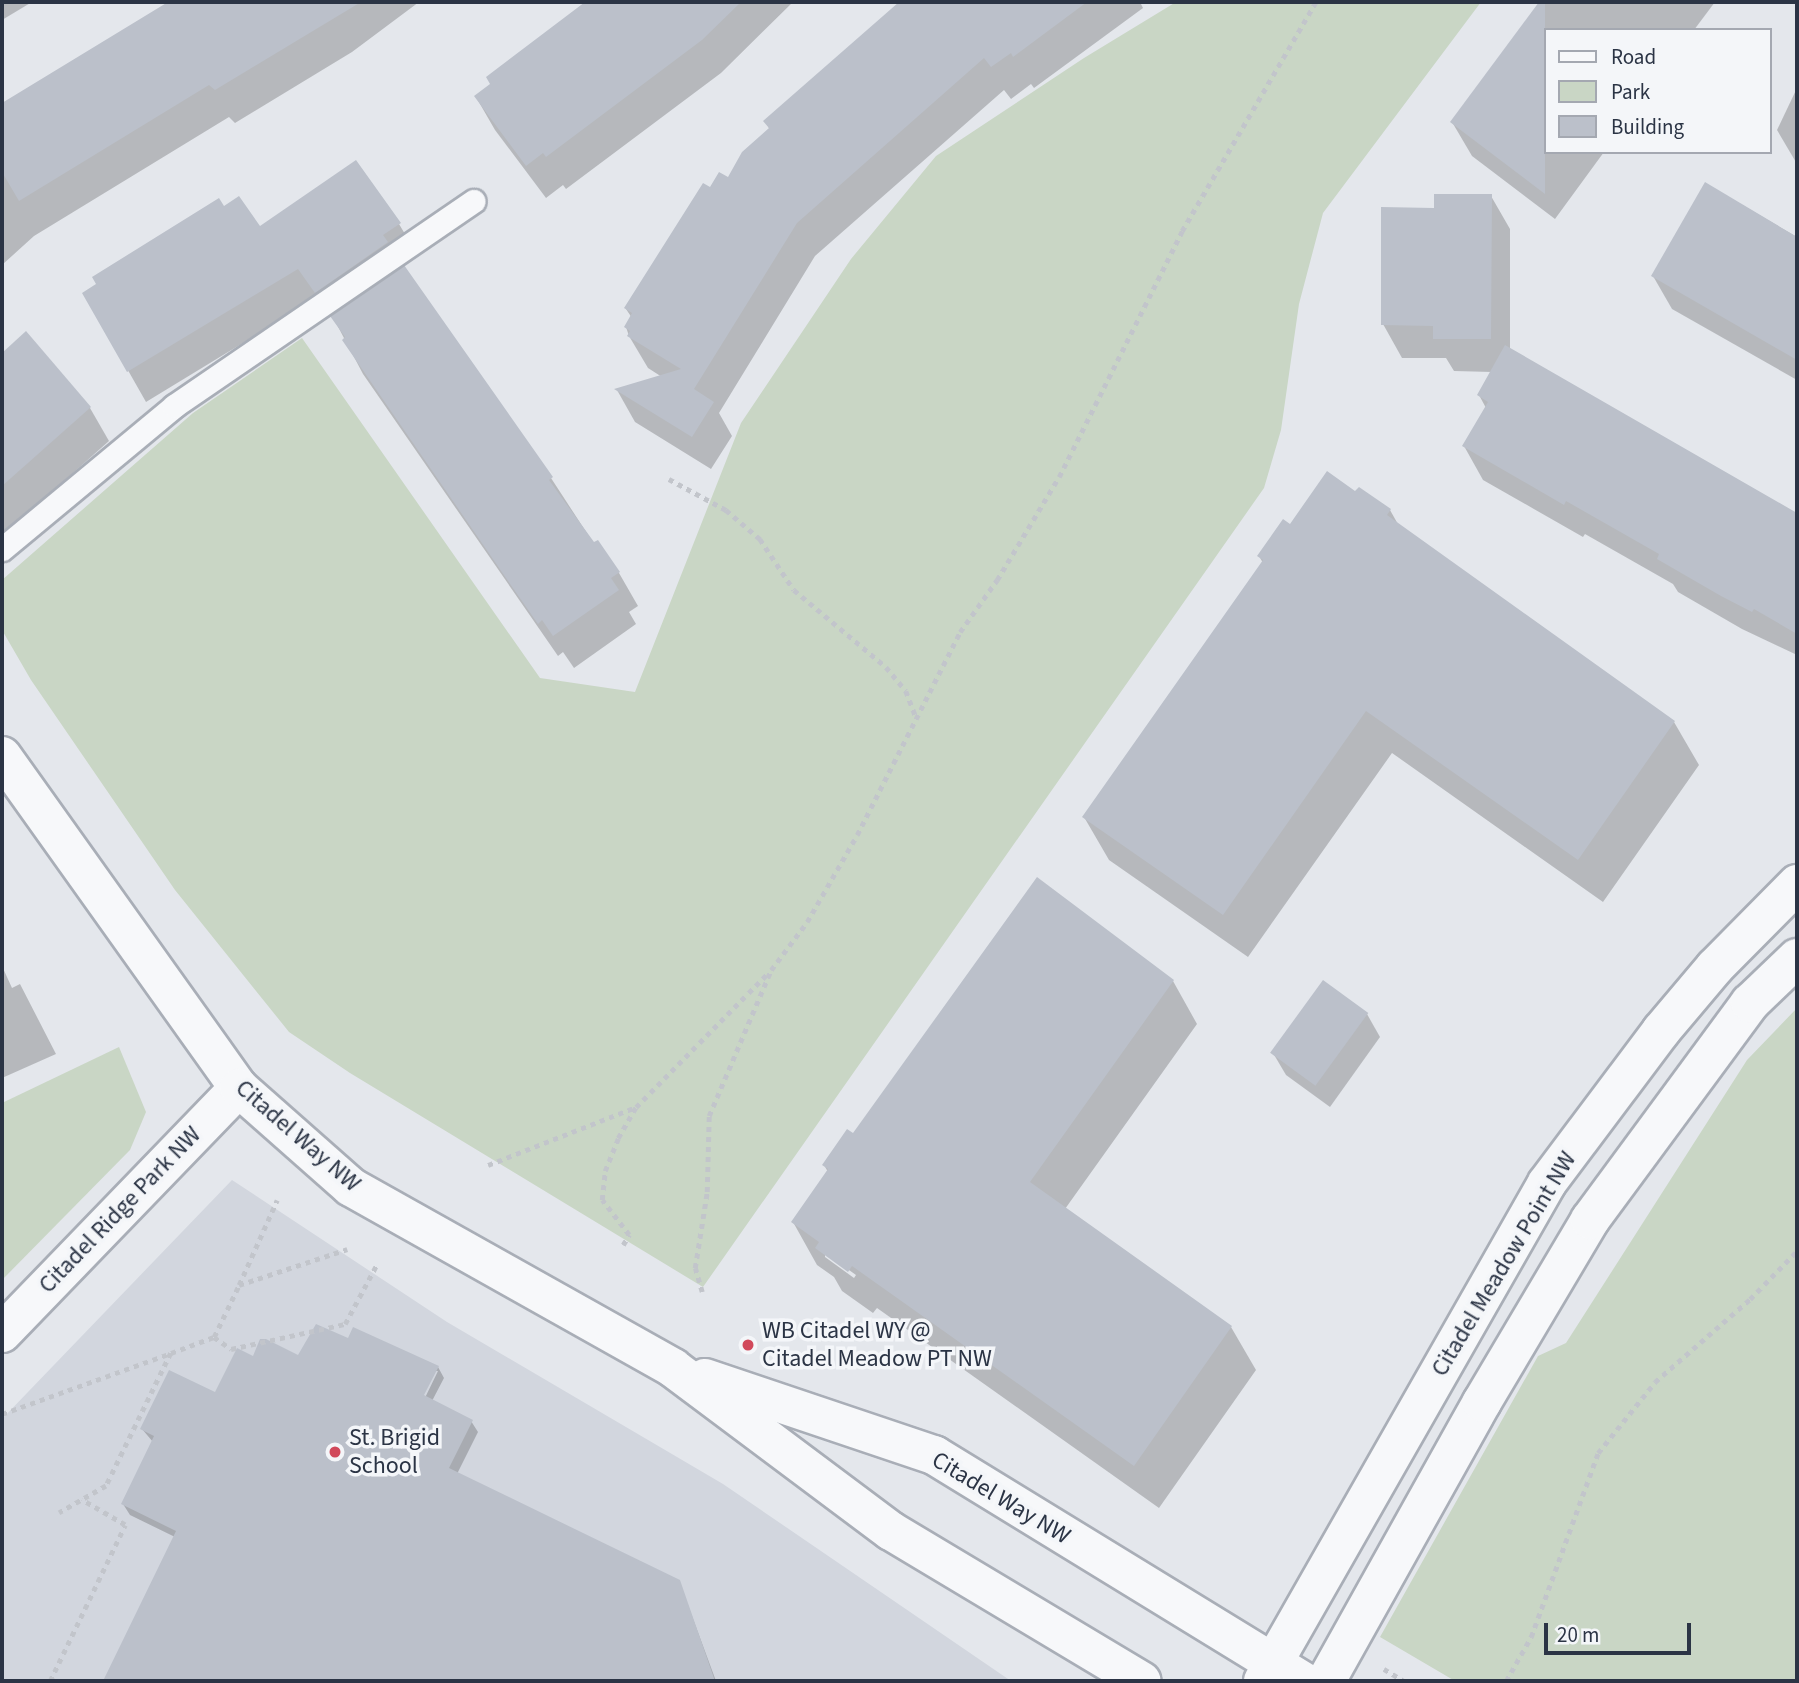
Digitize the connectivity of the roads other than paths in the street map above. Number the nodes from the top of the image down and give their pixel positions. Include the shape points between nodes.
1 (473, 201) dead end
2 (2, 550) edge
3 (2, 756) edge
4 (1797, 884) edge
5 (1797, 958) edge
6 (239, 1088) junction
7 (2, 1333) edge
8 (673, 1368) junction
9 (1280, 1675) edge
10 (1142, 1681) edge
11 (1326, 1681) edge

1 - 2 lane via 174,406
3 - 6 street, Citadel Way NW
4 - 9 street, Citadel Meadow Point NW via 1715,967 1661,1031 1547,1183
5 - 11 street via 1750,1003 1590,1220
6 - 7 street, Citadel Ridge Park NW
6 - 8 street, Citadel Way NW via 351,1187
8 - 9 street, Citadel Way NW via 934,1455
8 - 10 street, Citadel Way NW via 891,1531

